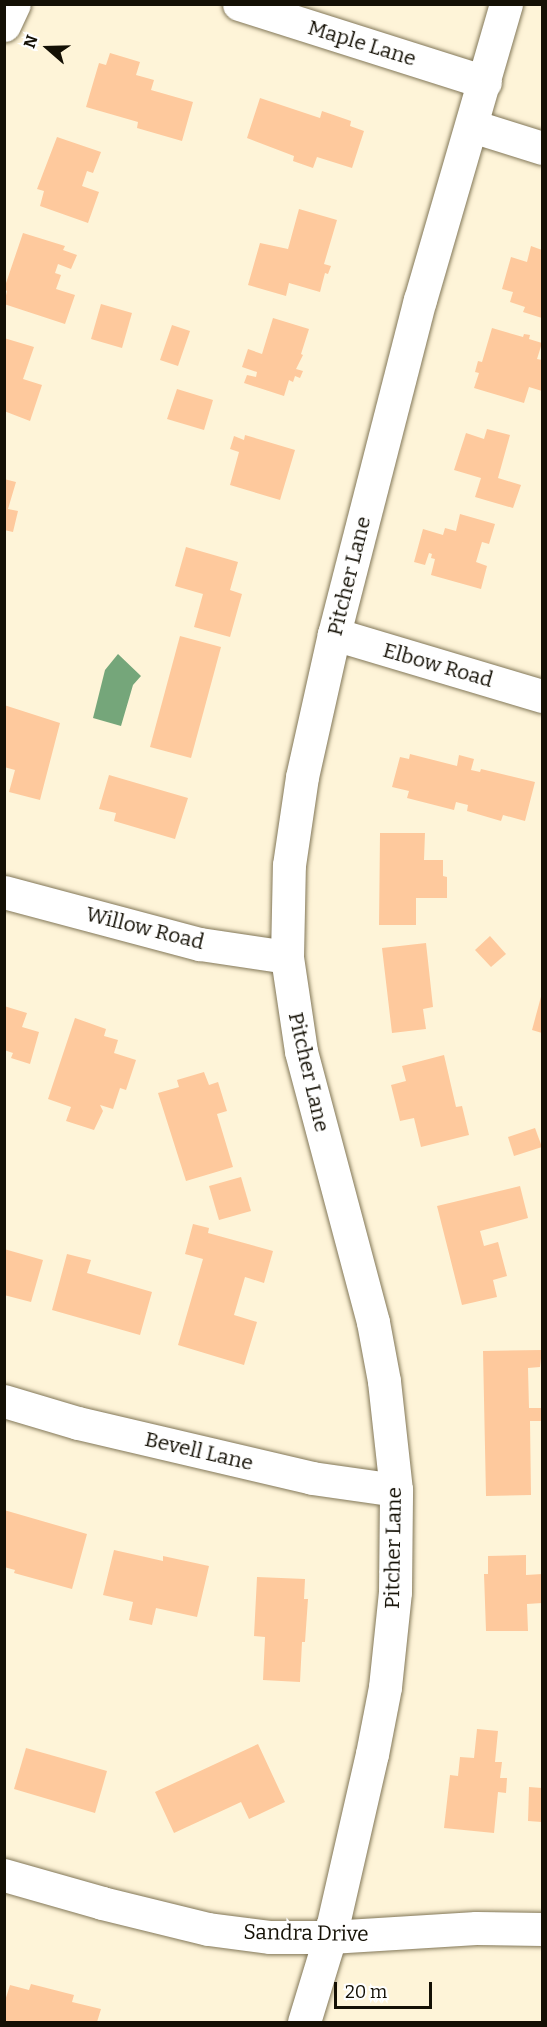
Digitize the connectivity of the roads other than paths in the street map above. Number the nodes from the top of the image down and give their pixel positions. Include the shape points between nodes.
1 (14, 4) edge
2 (239, 4) edge
3 (506, 4) edge
4 (4, 25) edge
5 (485, 82) junction
6 (472, 126) junction
7 (543, 148) edge
8 (334, 634) junction
9 (543, 696) edge
10 (4, 892) edge
11 (286, 957) junction
12 (4, 1401) edge
13 (396, 1490) junction
14 (4, 1875) edge
15 (543, 1929) edge
16 (330, 1937) junction
17 (304, 2022) edge

1 - 4 street
2 - 5 street, Maple Lane
3 - 5 street
5 - 6 street
6 - 7 street
6 - 8 street, Pitcher Lane via 420,300
8 - 9 street, Elbow Road
8 - 11 street, Pitcher Lane via 302,777 289,865
10 - 11 street, Willow Road via 200,944
11 - 13 street, Pitcher Lane via 301,1051 373,1322
12 - 13 street, Bevell Lane via 78,1423 312,1478
13 - 16 street, Pitcher Lane via 394,1592 385,1687
14 - 16 street, Sandra Drive via 208,1929 270,1937
15 - 16 street, Sandra Drive via 476,1928
16 - 17 street, Pitcher Lane

